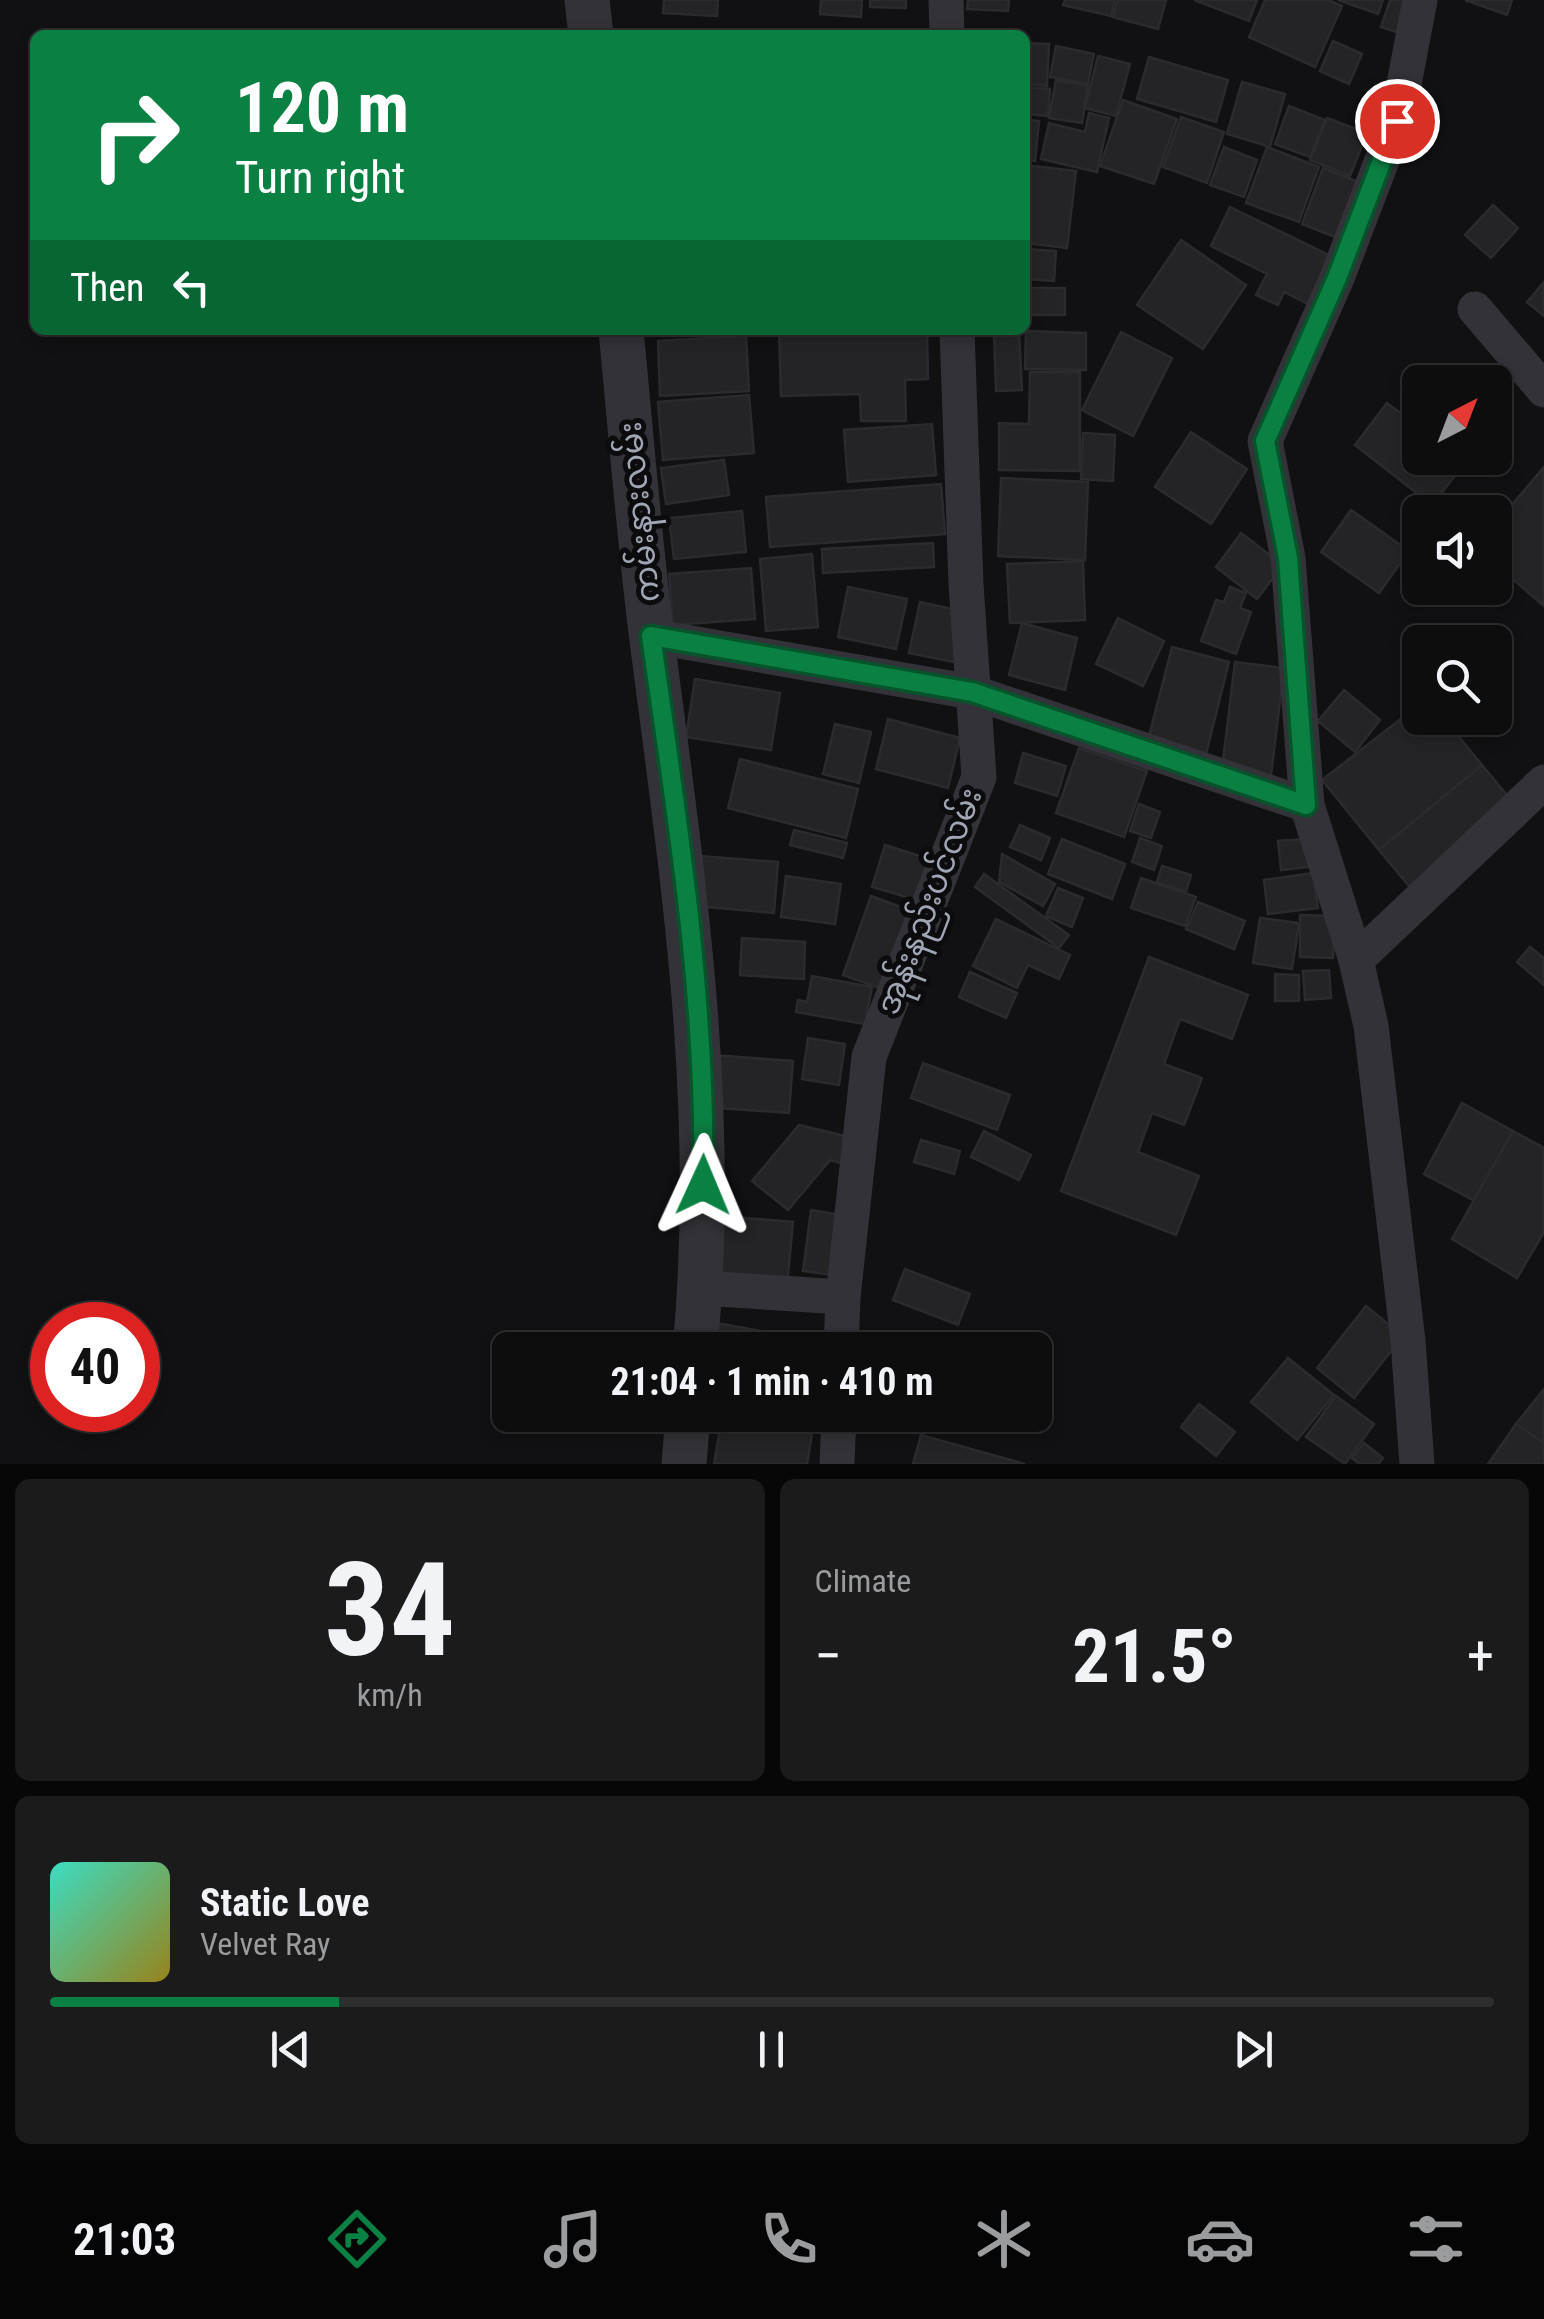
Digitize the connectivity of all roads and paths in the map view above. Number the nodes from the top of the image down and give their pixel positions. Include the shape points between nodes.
1 (588, 0) edge
2 (946, 0) edge
3 (1420, 0) edge
4 (591, 30) edge
5 (947, 30) edge
6 (1475, 309) dead end
7 (621, 335) edge
8 (958, 335) edge
9 (1544, 390) edge
10 (651, 636) junction
11 (972, 692) junction
12 (1544, 782) edge
13 (1306, 805) junction
14 (1356, 960) junction
15 (701, 1288) junction
16 (843, 1297) junction
17 (696, 1332) edge
18 (842, 1332) edge
19 (687, 1432) edge
20 (838, 1432) edge
21 (684, 1464) edge
22 (837, 1464) edge
23 (1416, 1464) edge

1 - 4 street
2 - 5 street
3 - 13 street via 1397,121 1265,441 1288,558
6 - 9 street
7 - 10 street, ကမ်းနားလမ်း
8 - 11 street, အုန်းနည်းပင်လမ်း
10 - 11 street
10 - 15 street, ကမ်းနားလမ်း via 700,1045
11 - 13 street
11 - 16 street, အုန်းနည်းပင်လမ်း via 979,776 869,1057
12 - 14 street
13 - 14 street
14 - 23 street via 1373,1045
15 - 16 street
15 - 17 street, ကမ်းနားလမ်း
16 - 18 street, အုန်းနည်းပင်လမ်း
19 - 21 street
20 - 22 street

